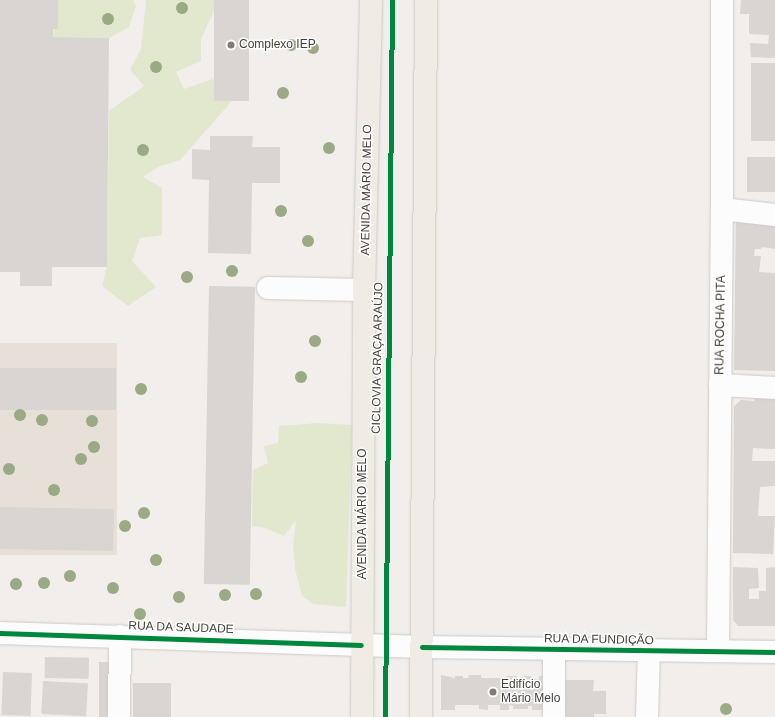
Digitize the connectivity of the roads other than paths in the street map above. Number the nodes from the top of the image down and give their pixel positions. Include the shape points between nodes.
1 (371, 0) edge
2 (426, 0) edge
3 (722, 0) edge
4 (722, 209) junction
5 (775, 215) edge
6 (268, 288) dead end
7 (364, 290) junction
8 (720, 385) junction
9 (775, 388) edge
10 (0, 633) edge
11 (120, 636) junction
12 (362, 645) junction
13 (422, 647) junction
14 (554, 649) junction
15 (649, 650) junction
16 (718, 651) junction
17 (775, 652) edge
18 (119, 717) edge
19 (362, 717) edge
20 (421, 717) edge
21 (554, 717) edge
22 (647, 717) edge

1 - 7 main road, AVENIDA MÁRIO MELO
2 - 13 main road
3 - 4 street, RUA ROCHA PITA
4 - 5 street
4 - 8 street, RUA ROCHA PITA
6 - 7 street
7 - 12 main road, AVENIDA MÁRIO MELO
8 - 9 street
8 - 16 street, RUA ROCHA PITA
10 - 11 street, RUA DA SAUDADE
11 - 12 street, RUA DA SAUDADE
11 - 18 street
12 - 13 street, RUA DA SAUDADE
12 - 19 main road, AVENIDA MÁRIO MELO
13 - 14 street, RUA DA FUNDIÇÃO
13 - 20 main road
14 - 15 street, RUA DA FUNDIÇÃO
14 - 21 street
15 - 16 street, RUA DA FUNDIÇÃO
15 - 22 street
16 - 17 street, RUA DA FUNDIÇÃO

